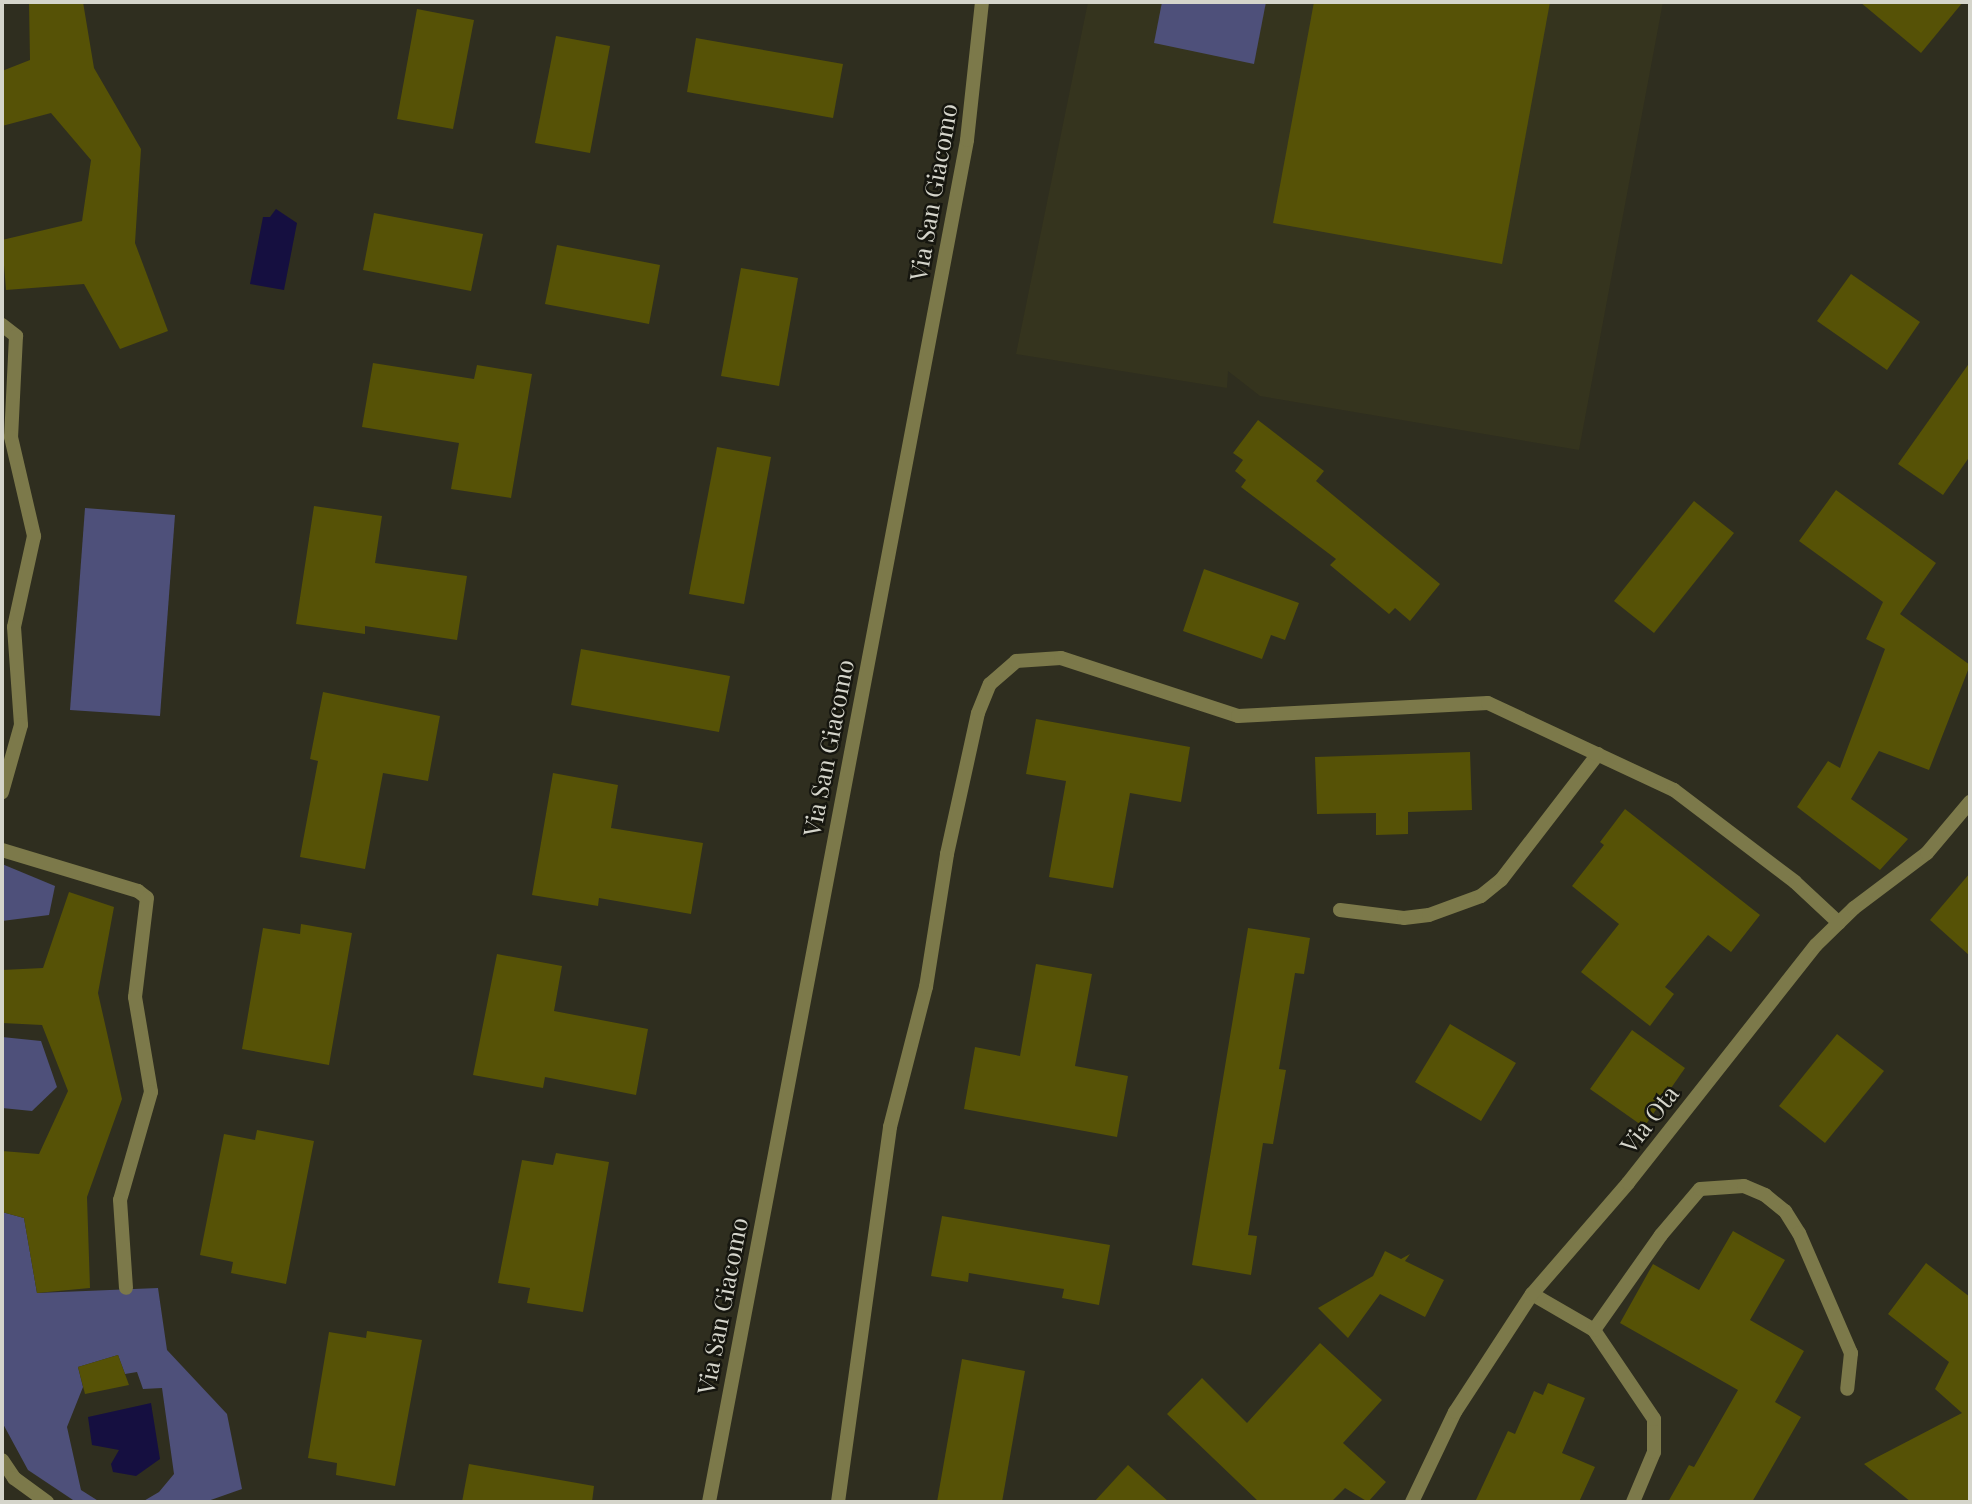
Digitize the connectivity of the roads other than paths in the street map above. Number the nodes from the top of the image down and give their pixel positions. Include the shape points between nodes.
1 (982, 2) edge
2 (2, 325) edge
3 (1598, 754) junction
4 (2, 792) edge
5 (1970, 802) edge
6 (2, 850) edge
7 (1340, 910) dead end
8 (1839, 923) junction
9 (126, 1288) dead end
10 (1532, 1294) junction
11 (1594, 1330) junction
12 (1847, 1389) dead end
13 (2, 1460) edge
14 (47, 1502) edge
15 (709, 1502) edge
16 (838, 1502) edge
17 (1412, 1502) edge
18 (1633, 1502) edge

1 - 15 street, Via San Giacomo via 965,153
2 - 4 street via 16,336 10,437 34,536 14,627 21,725
3 - 7 street via 1501,880 1481,896 1455,909 1416,917
3 - 8 street via 1674,790 1795,882
3 - 16 street via 1488,703 1238,716 1060,658 1016,661 1001,672 978,713 947,854 926,987 890,1127
5 - 8 street, Via Ota via 1927,852
6 - 9 street via 138,891 147,898 135,997 151,1092 120,1199
8 - 10 street, Via Ota via 1816,945 1628,1183
10 - 11 street
10 - 17 street, Via Ota via 1455,1412
11 - 12 street via 1661,1234 1700,1189 1744,1186 1785,1211 1799,1233 1851,1353
11 - 18 street via 1654,1419 1654,1452
13 - 14 street via 13,1478

